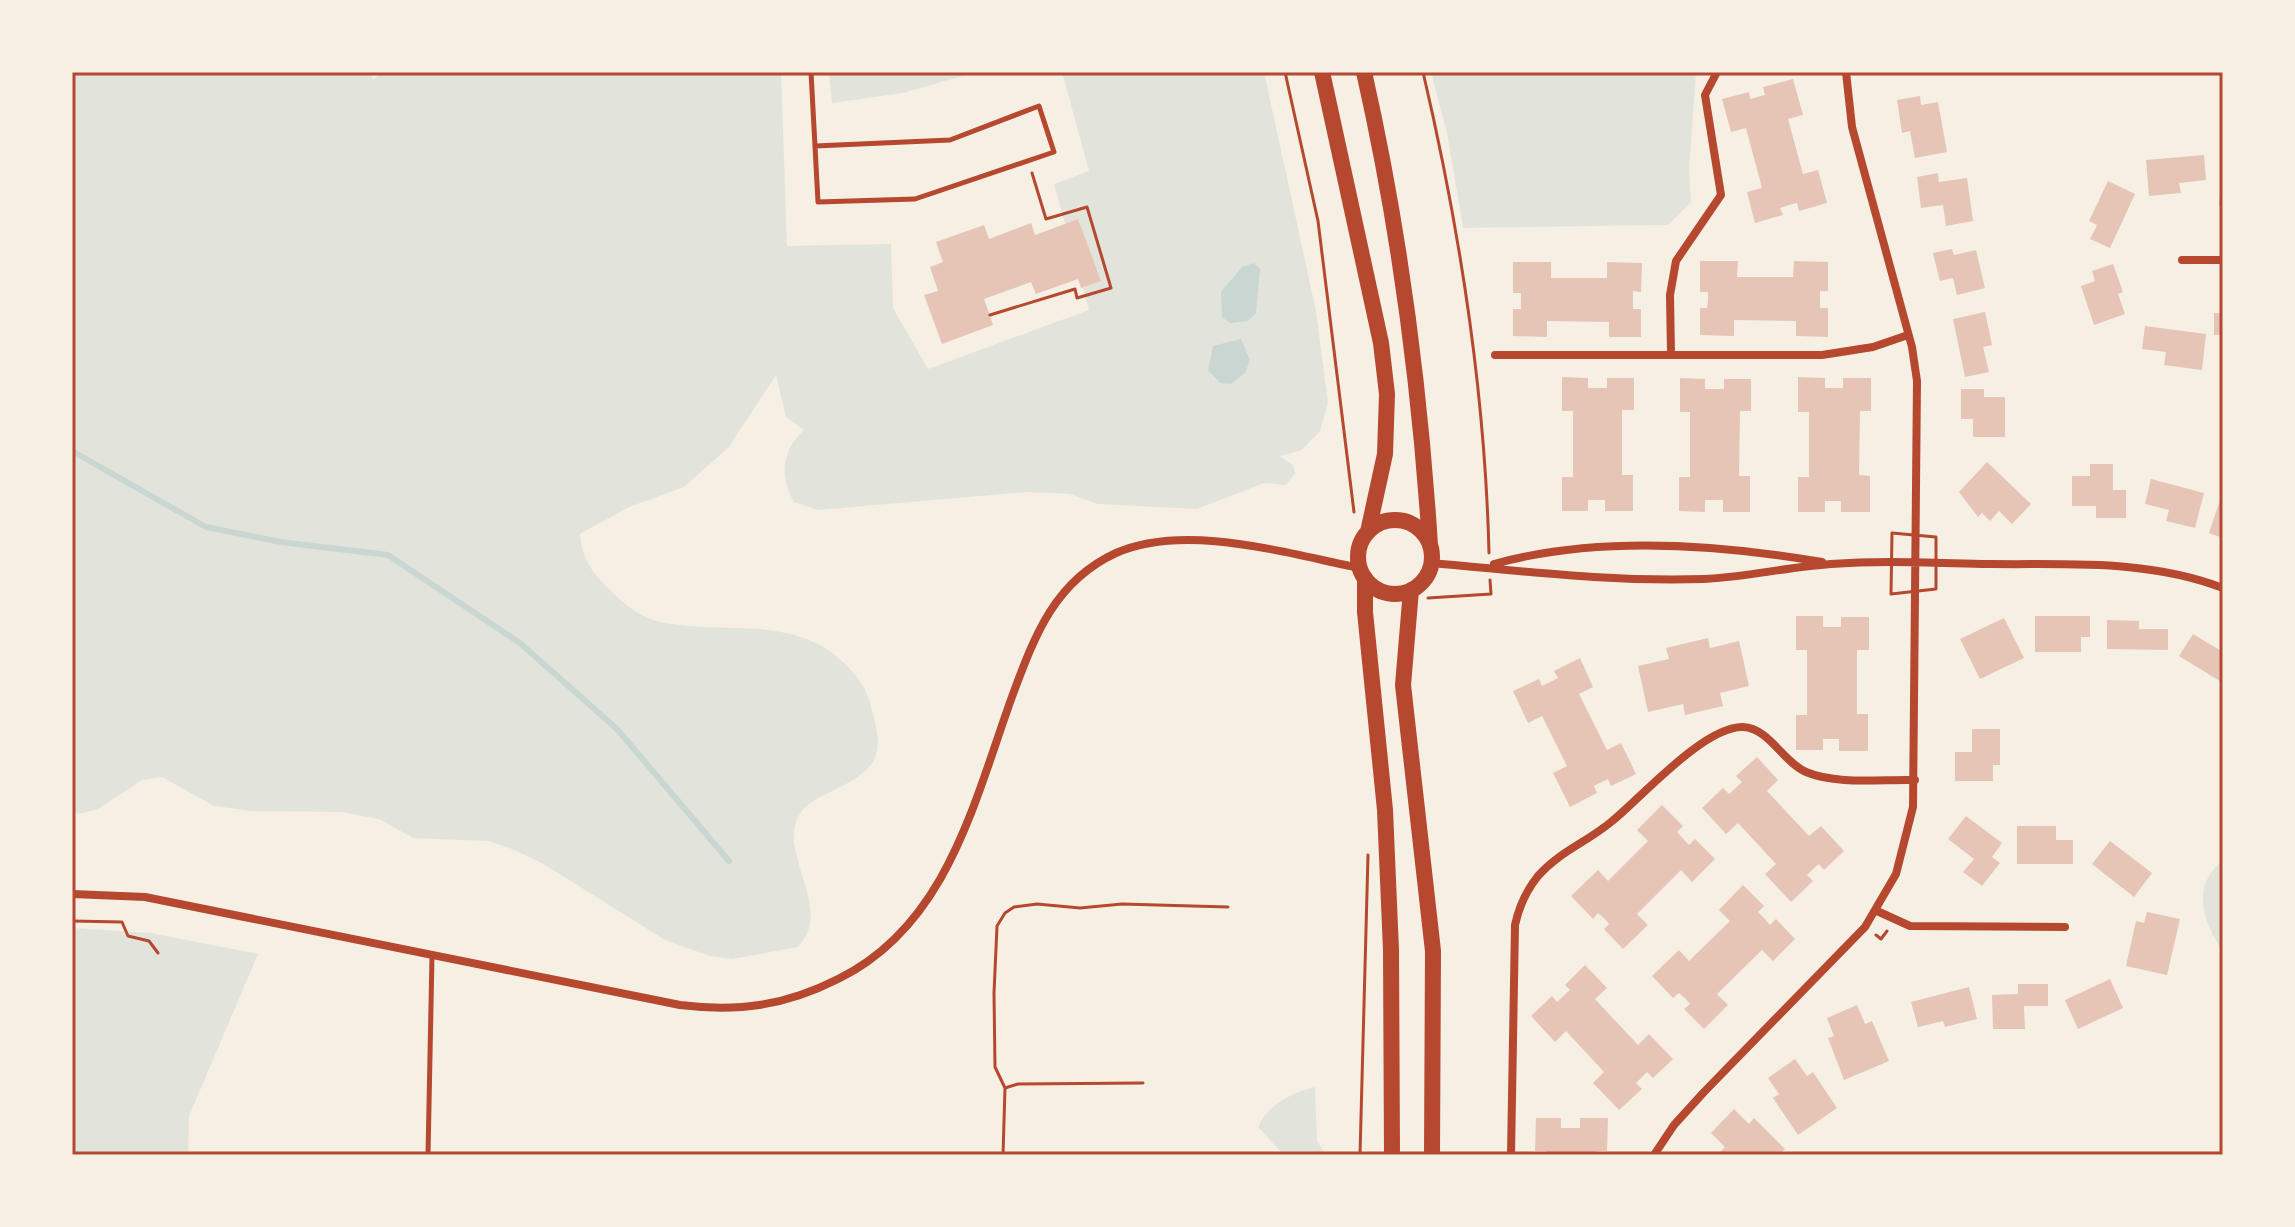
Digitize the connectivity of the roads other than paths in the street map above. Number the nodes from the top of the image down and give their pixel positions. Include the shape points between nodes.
1 (811, 72) edge
2 (1322, 72) edge
3 (1364, 72) edge
4 (1717, 72) edge
5 (1846, 72) edge
6 (815, 146) junction
7 (2182, 260) dead end
8 (2223, 260) edge
9 (1908, 335) junction
10 (1671, 354) junction
11 (1495, 355) dead end
12 (1368, 532) junction
13 (1430, 545) junction
14 (1431, 563) junction
15 (1917, 563) junction
16 (1831, 564) junction
17 (1490, 565) junction
18 (1362, 573) junction
19 (2223, 588) edge
20 (1411, 590) junction
21 (1915, 780) junction
22 (72, 894) edge
23 (1877, 911) junction
24 (2065, 927) dead end
25 (432, 953) junction
26 (428, 1155) edge
27 (1392, 1155) edge
28 (1432, 1155) edge
29 (1511, 1155) edge
30 (1654, 1155) edge

1 - 6 lane
2 - 12 main road via 1386,381 1385,454
3 - 13 main road via 1389,186
4 - 10 street via 1705,95 1721,195 1676,261 1670,295
5 - 9 street via 1852,127
6 - 6 lane via 818,202 915,199 1054,152 1039,106 950,140
7 - 8 street
9 - 10 street via 1822,355
9 - 15 street via 1919,416
10 - 11 street
12 - 13 main road via 1399,520 1418,528
12 - 18 main road via 1360,547
13 - 14 main road
14 - 17 street
14 - 20 main road via 1427,576
15 - 16 street
15 - 19 street via 2149,567
15 - 21 street
16 - 17 street via 1658,580 1545,576
16 - 17 street via 1712,549 1584,548
18 - 20 main road via 1381,591
18 - 25 street via 1207,541 1176,540 1118,552 1078,577 1060,593 1033,639 954,853 921,913 852,972 823,987 763,1007 704,1008
18 - 27 main road via 1385,810
20 - 28 main road via 1403,685 1433,951
21 - 23 street via 1906,844
21 - 29 street via 1812,774 1787,760 1760,733 1730,729 1548,866 1528,889 1515,925
22 - 25 street via 145,897
23 - 24 street via 1910,926
23 - 30 street via 1858,937 1704,1092
25 - 26 lane

